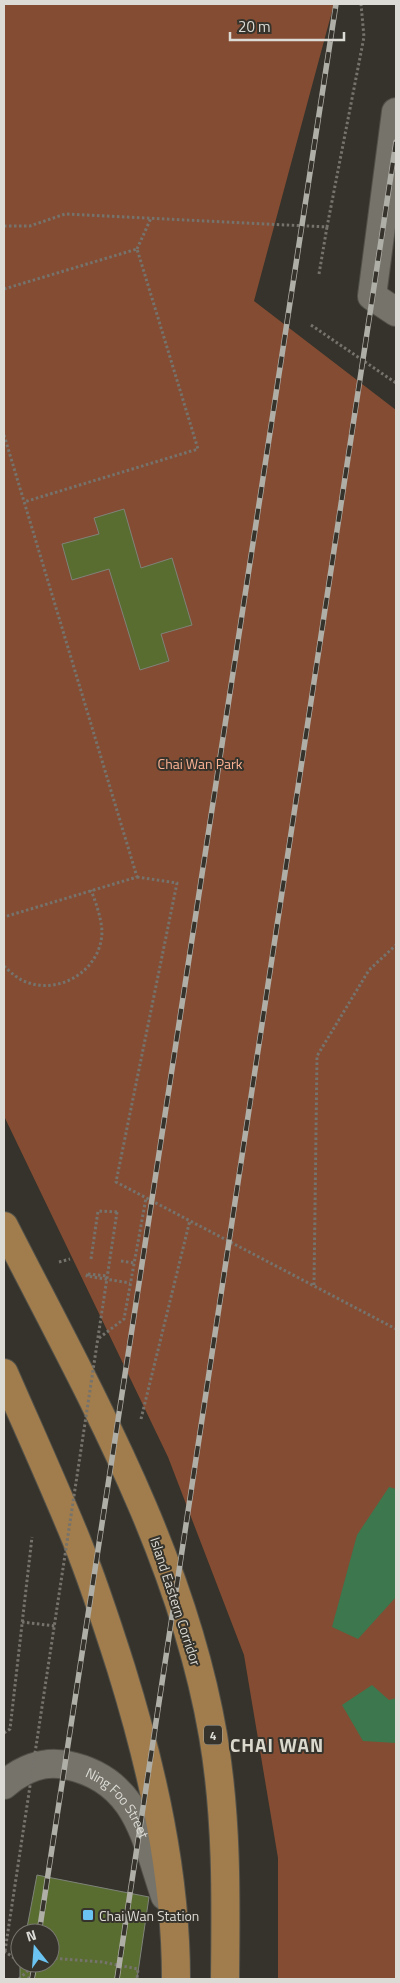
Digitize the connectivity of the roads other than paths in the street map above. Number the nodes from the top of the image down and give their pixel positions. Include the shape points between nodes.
1 (396, 112) edge
2 (396, 312) edge
3 (4, 1226) edge
4 (4, 1373) edge
5 (4, 1785) edge
6 (174, 1923) junction
7 (176, 1979) edge
8 (225, 1979) edge

1 - 2 street via 372,296
3 - 8 highway, Island Eastern Corridor / 4 via 114,1444 167,1564 183,1613 202,1682 221,1790 226,1856
4 - 6 highway via 76,1539 129,1695 160,1818
5 - 6 street, Ning Foo Street via 27,1769 44,1764 61,1764 95,1773 112,1784 136,1815
6 - 7 highway

